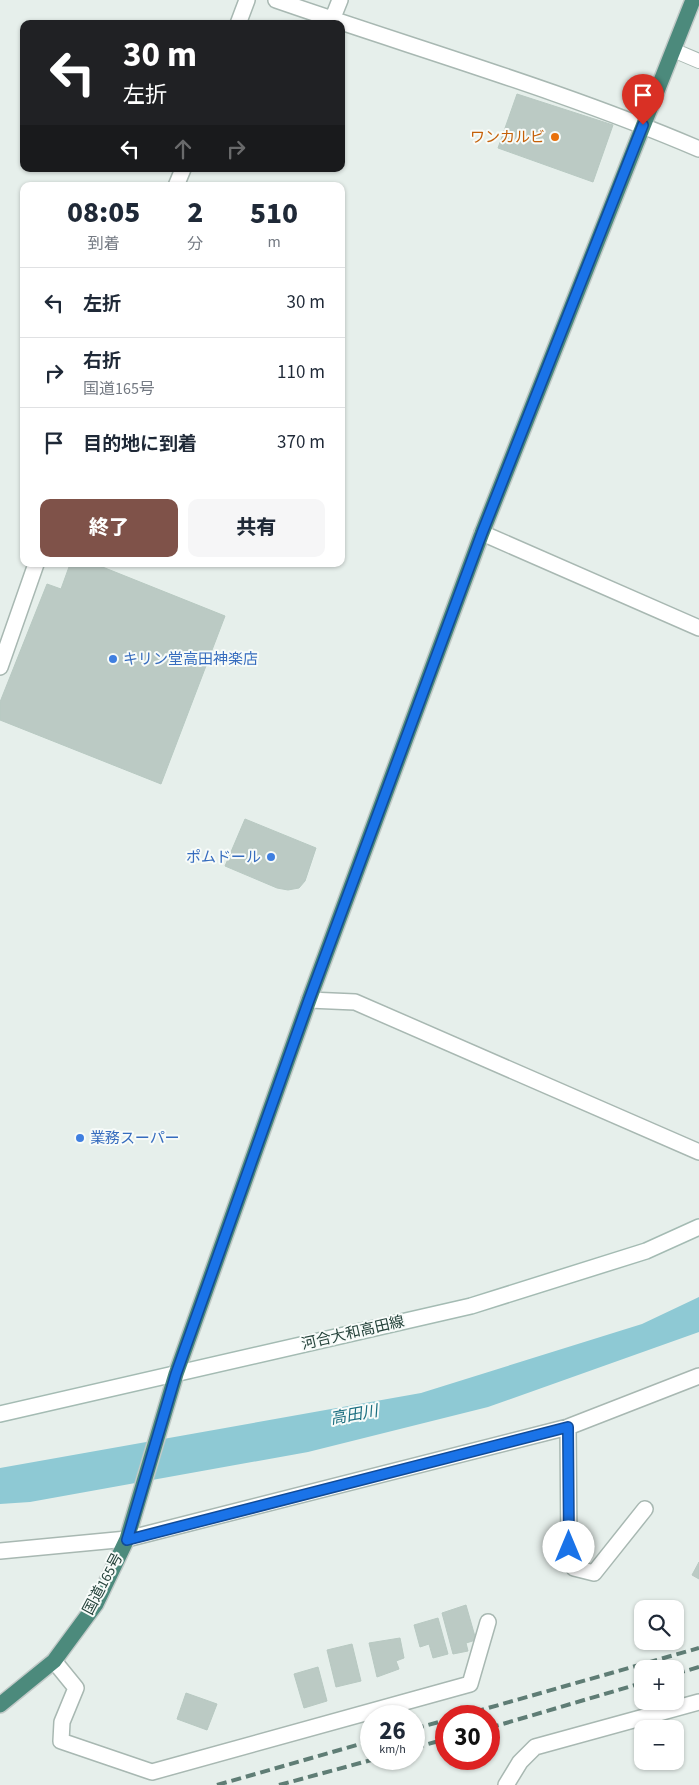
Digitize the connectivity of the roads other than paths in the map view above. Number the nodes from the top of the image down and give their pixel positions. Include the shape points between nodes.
1 (248, 0) edge
2 (276, 0) edge
3 (340, 0) edge
4 (693, 0) edge
5 (240, 20) edge
6 (332, 20) joint
7 (345, 24) edge
8 (673, 50) junction
9 (699, 61) edge
10 (643, 125) junction
11 (699, 149) edge
12 (482, 533) junction
13 (35, 567) edge
14 (699, 628) edge
15 (0, 667) edge
16 (309, 1000) junction
17 (699, 1152) edge
18 (699, 1227) edge
19 (176, 1374) junction
20 (699, 1376) edge
21 (0, 1414) edge
22 (568, 1427) junction
23 (645, 1509) dead end
24 (127, 1540) junction
25 (0, 1551) edge
26 (488, 1622) dead end
27 (54, 1661) junction
28 (699, 1702) edge
29 (0, 1705) edge
30 (506, 1785) edge

1 - 5 street
2 - 6 street
3 - 6 street
4 - 8 highway, 国道165号
7 - 10 street via 512,78
8 - 9 lane
8 - 10 highway, 国道165号
10 - 11 street
10 - 12 highway, 国道165号
12 - 14 street
12 - 16 highway, 国道165号
13 - 15 street
16 - 17 street via 355,1002
16 - 19 highway, 国道165号
18 - 19 street, 河合大和高田線 via 646,1251 471,1306
19 - 21 street, 河合大和高田線
19 - 24 highway, 国道165号
20 - 22 street
22 - 23 street via 569,1547 574,1568 594,1572
22 - 24 street
24 - 25 street
24 - 27 highway, 国道165号 via 96,1604
26 - 27 street via 470,1684 152,1772 61,1741 62,1722 76,1688
27 - 29 highway, 国道165号
28 - 30 street via 535,1747 520,1762

